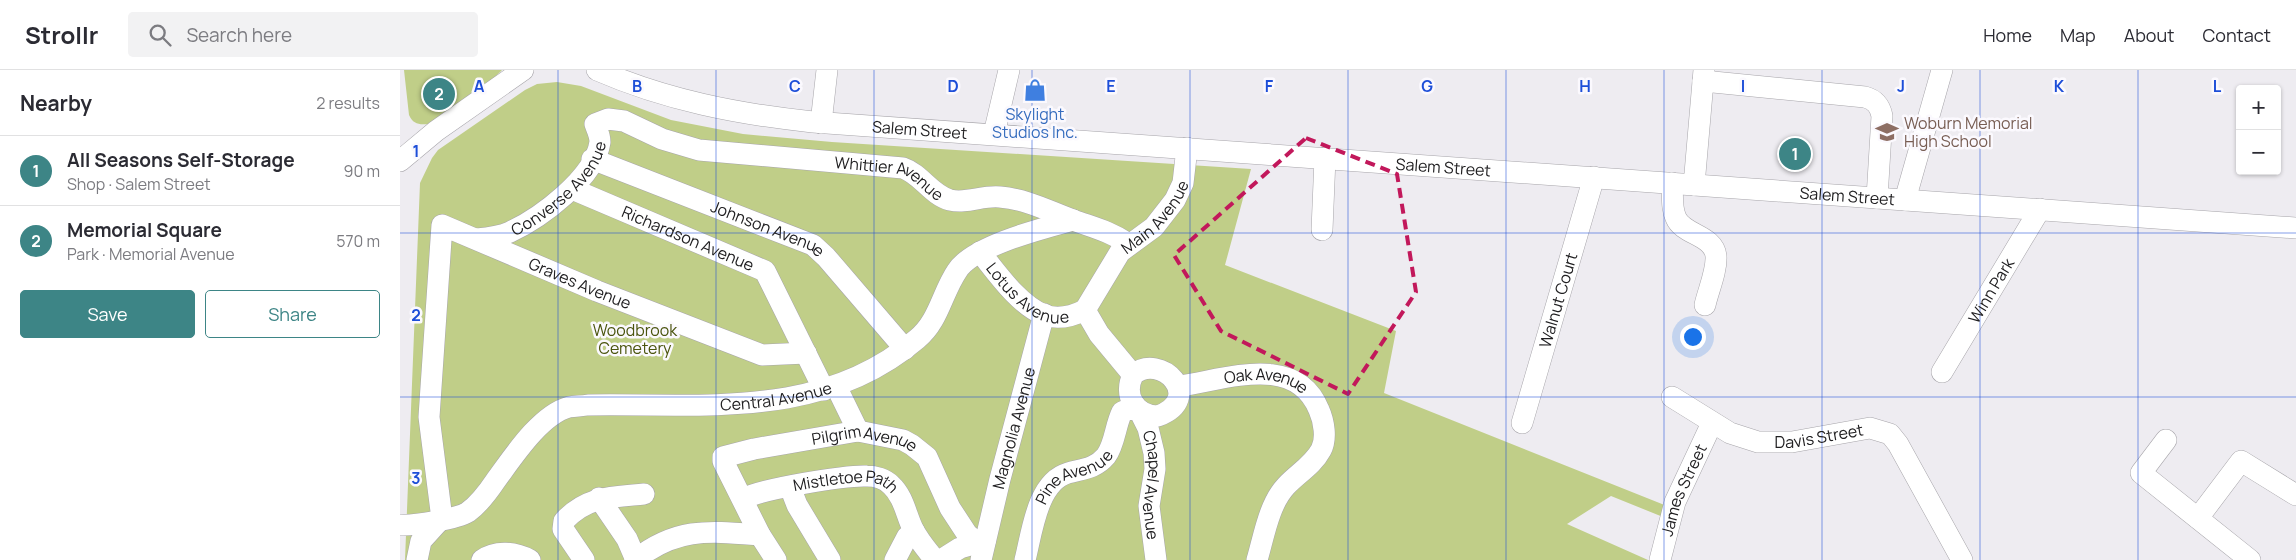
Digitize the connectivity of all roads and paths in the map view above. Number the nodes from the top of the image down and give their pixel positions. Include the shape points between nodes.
1 (523, 70) edge
2 (596, 70) edge
3 (827, 70) edge
4 (1010, 70) edge
5 (1942, 70) edge
6 (1703, 76) edge
7 (821, 123) junction
8 (994, 134) junction
9 (1187, 148) junction
10 (699, 150) joint
11 (1325, 158) junction
12 (592, 159) junction
13 (400, 161) edge
14 (1594, 177) junction
15 (1672, 183) junction
16 (1694, 185) junction
17 (572, 188) junction
18 (1877, 198) junction
19 (1905, 200) junction
20 (2040, 209) junction
21 (1073, 220) junction
22 (2296, 228) edge
23 (1322, 230) dead end
24 (476, 239) junction
25 (1129, 244) junction
26 (980, 252) junction
27 (1705, 305) dead end
28 (1086, 310) junction
29 (1044, 314) junction
30 (905, 349) junction
31 (806, 352) junction
32 (1942, 372) dead end
33 (1133, 375) junction
34 (1179, 386) junction
35 (830, 388) junction
36 (1672, 397) dead end
37 (1139, 410) junction
38 (1522, 423) dead end
39 (1712, 423) junction
40 (858, 431) junction
41 (2166, 440) dead end
42 (790, 487) junction
43 (644, 494) dead end
44 (2296, 495) edge
45 (599, 498) junction
46 (744, 499) junction
47 (442, 518) junction
48 (2198, 518) junction
49 (400, 525) edge
50 (914, 531) junction
51 (760, 535) junction
52 (983, 550) edge
53 (576, 557) edge
54 (417, 560) edge
55 (482, 560) edge
56 (530, 560) edge
57 (636, 560) edge
58 (776, 560) edge
59 (830, 560) edge
60 (895, 560) edge
61 (935, 560) edge
62 (941, 560) edge
63 (1025, 560) edge
64 (1156, 560) edge
65 (1258, 560) edge
66 (1660, 560) edge
67 (1962, 560) edge
68 (2250, 560) edge

1 - 13 street via 436,131
2 - 7 street, Salem Street via 666,96 706,106
3 - 7 street
4 - 8 street
5 - 19 street
6 - 16 street
6 - 18 street via 1865,97 1875,101 1882,116
7 - 8 street, Salem Street
8 - 9 street, Salem Street
9 - 11 street, Salem Street
9 - 25 street, Main Avenue via 1183,182 1175,200 1154,227
10 - 12 street, Converse Avenue via 662,139 624,121 608,119 595,124 600,142
10 - 21 street, Whittier Avenue via 903,168 950,200 967,201 988,196 1022,199
11 - 14 street, Salem Street
11 - 23 street
12 - 17 street, Converse Avenue
12 - 30 street, Johnson Avenue via 813,244
14 - 15 street, Salem Street
14 - 38 street, Walnut Court
15 - 16 street, Salem Street
15 - 27 street via 1676,219 1710,244 1715,253
16 - 18 street, Salem Street
17 - 24 street, Converse Avenue via 537,216 510,232
17 - 31 street, Richardson Avenue via 765,271
18 - 19 street, Salem Street
19 - 20 street, Salem Street
20 - 22 street, Salem Street
20 - 32 street, Winn Park
21 - 25 street via 1096,227
21 - 26 street, Central Avenue
24 - 31 street, Graves Avenue via 762,356
24 - 47 street, Graves Avenue via 442,225 429,417
25 - 28 street, Main Avenue via 1113,262
26 - 29 street, Lotus Avenue via 1018,295
26 - 30 street, Central Avenue via 963,262 937,314 919,338
28 - 29 street, Lotus Avenue via 1063,317
28 - 33 street via 1098,334
29 - 52 street, Magnolia Avenue
30 - 35 street, Central Avenue via 883,364
31 - 35 street, Richardson Avenue
33 - 34 street via 1141,369 1160,371 1170,375
33 - 37 street via 1129,396
34 - 37 street via 1175,402 1164,414 1152,416
34 - 65 street, Oak Avenue via 1267,373 1294,379 1318,408 1325,438 1322,449 1280,493
35 - 40 street, Richardson Avenue
35 - 47 street, Central Avenue via 742,405 588,404 568,408 551,417 523,445 470,511
36 - 39 street, Davis Street
37 - 63 street, Pine Avenue via 1122,412 1108,452 1101,461 1085,470 1061,476 1048,487 1040,504
37 - 64 street, Chapel Avenue via 1148,428 1154,453 1155,469 1148,506
39 - 66 street, James Street via 1674,502
39 - 67 street, Davis Street via 1748,440 1768,444 1870,428 1890,434
40 - 46 street, Pilgrim Avenue via 726,455 723,462
40 - 52 street, Pilgrim Avenue via 902,440 919,450 931,464 950,508 967,534
41 - 48 street via 2141,473
42 - 46 street, Mistletoe Path via 759,492
42 - 50 street, Mistletoe Path via 855,476 880,478 891,484 898,494
42 - 59 street via 797,505
43 - 45 street
44 - 48 street via 2241,461
45 - 53 street via 575,511 562,525
45 - 57 street via 627,539
46 - 51 street
47 - 49 street, Central Avenue via 424,524
47 - 54 street via 421,541
48 - 68 street
50 - 60 street via 907,537
50 - 61 street, Mistletoe Path
51 - 57 street via 714,532 682,536 660,543
51 - 58 street
52 - 62 street via 960,548
55 - 56 street via 506,553

